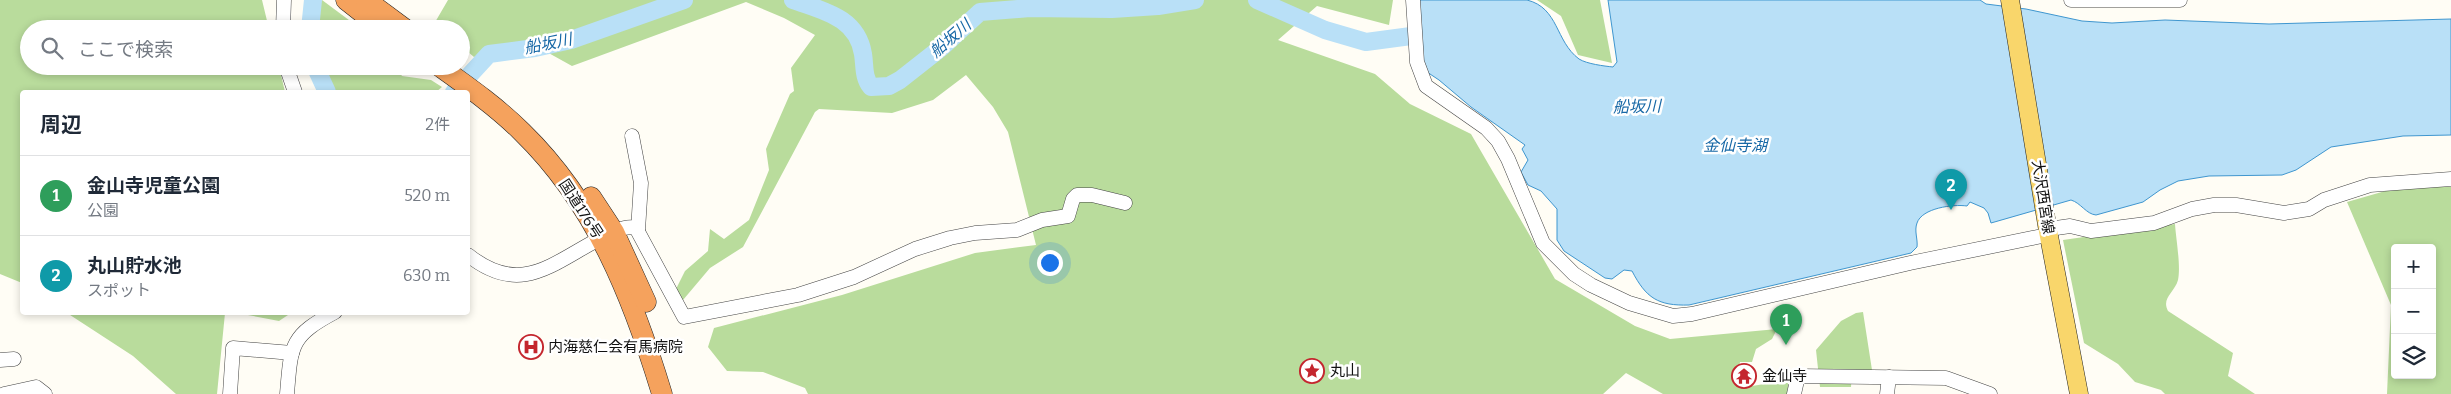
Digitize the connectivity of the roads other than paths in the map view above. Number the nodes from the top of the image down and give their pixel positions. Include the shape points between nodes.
1 (284, 0) edge
2 (346, 0) edge
3 (1413, 0) edge
4 (2010, 0) edge
5 (2072, 0) edge
6 (2180, 0) edge
7 (374, 14) edge
8 (283, 20) edge
9 (386, 20) edge
10 (289, 75) edge
11 (458, 75) edge
12 (294, 90) edge
13 (632, 136) dead end
14 (2451, 179) edge
15 (1125, 203) dead end
16 (2047, 223) junction
17 (638, 230) junction
18 (608, 235) junction
19 (470, 256) edge
20 (330, 315) edge
21 (292, 353) junction
22 (1889, 377) junction
23 (4, 394) edge
24 (45, 394) edge
25 (230, 394) edge
26 (287, 394) edge
27 (662, 394) edge
28 (675, 394) edge
29 (1794, 394) edge
30 (1887, 394) edge
31 (1990, 394) edge
32 (2079, 394) edge

1 - 8 street
2 - 7 highway
3 - 16 street via 1417,62 1426,86 1486,128 1498,141 1543,243 1574,274 1628,303 1673,316 1692,314 2042,236
4 - 16 main road, 大沢西宮線
5 - 6 street
7 - 9 highway
10 - 12 street
11 - 18 highway, 国道176号 via 540,131 592,197
13 - 17 street via 641,182
14 - 16 street via 2370,185 2324,200 2309,209 2284,214 2236,205 2214,205 2154,223 2091,231
15 - 17 street via 1077,195 1068,216 1042,220 1017,230 950,238 798,295 684,317
16 - 32 main road, 大沢西宮線
17 - 18 street via 629,226
18 - 19 street via 533,275 517,277 490,269
18 - 27 highway, 国道176号
18 - 28 highway, 国道176号 via 646,302
20 - 21 street via 302,334
21 - 25 street via 233,348
21 - 26 street
22 - 29 street via 1798,376
22 - 30 street
22 - 31 street via 1946,378
23 - 24 street via 36,387

